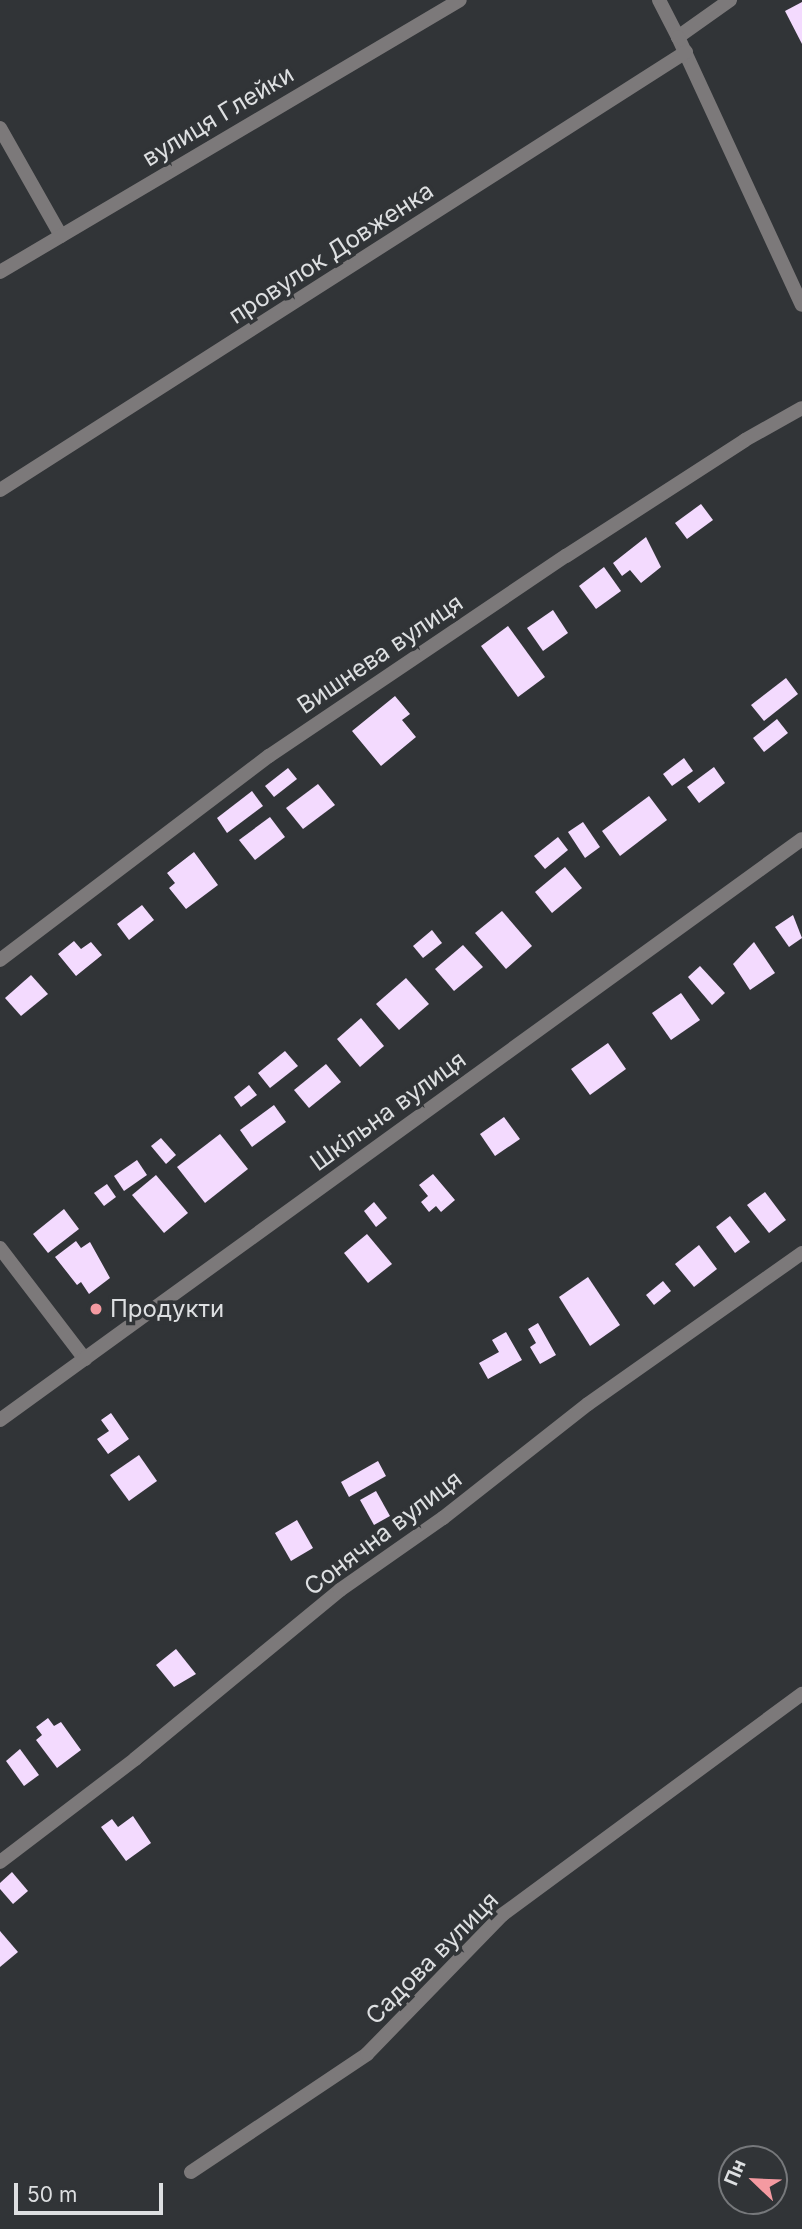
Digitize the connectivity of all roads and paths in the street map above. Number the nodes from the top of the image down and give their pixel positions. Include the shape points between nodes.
1 (460, 0) edge
2 (659, 0) edge
3 (730, 0) edge
4 (678, 37) junction
5 (686, 52) junction
6 (0, 128) edge
7 (61, 236) junction
8 (0, 272) edge
9 (802, 305) edge
10 (802, 408) edge
11 (0, 490) edge
12 (802, 839) edge
13 (0, 960) edge
14 (0, 1248) edge
15 (802, 1252) edge
16 (85, 1359) junction
17 (0, 1420) edge
18 (802, 1694) edge
19 (0, 1861) edge
20 (191, 2172) dead end

1 - 7 street, вулиця Глейки
2 - 4 street
3 - 4 street
4 - 5 street
5 - 9 street
5 - 11 street, провулок Довженка
6 - 7 street
7 - 8 street, вулиця Глейки
10 - 13 street, Вишнева вулиця via 577,549 269,756
12 - 16 street, Шкільна вулиця
14 - 16 street
15 - 19 street, Сонячна вулиця via 588,1404 443,1518 340,1590 135,1759
16 - 17 street, Шкільна вулиця
18 - 20 street, Садова вулиця via 502,1915 367,2054

